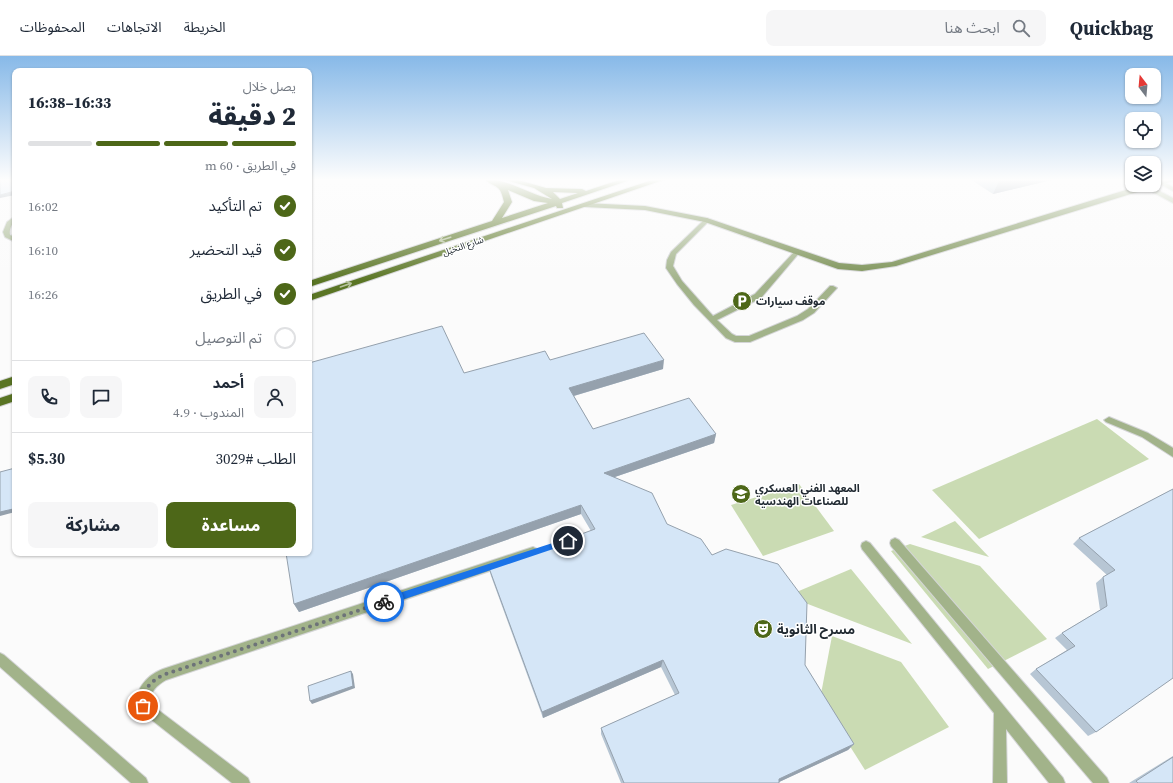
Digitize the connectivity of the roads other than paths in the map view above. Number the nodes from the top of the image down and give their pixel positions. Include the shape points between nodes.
1 (502, 213) edge
2 (528, 213) edge
3 (559, 213) edge
4 (671, 213) edge
5 (1059, 213) edge
6 (707, 220) junction
7 (12, 222) edge
8 (496, 223) junction
9 (7, 236) junction
10 (0, 238) edge
11 (12, 238) edge
12 (797, 252) junction
13 (312, 283) edge
14 (833, 288) dead end
15 (312, 297) edge
16 (712, 319) junction
17 (12, 381) edge
18 (0, 385) edge
19 (12, 398) edge
20 (0, 402) edge
21 (1109, 420) dead end
22 (1173, 453) edge
23 (896, 543) dead end
24 (866, 546) dead end
25 (545, 548) edge
26 (0, 659) edge
27 (1000, 712) junction
28 (141, 783) edge
29 (243, 783) edge
30 (1000, 783) edge
31 (1058, 783) edge
32 (1102, 783) edge

1 - 8 main road
2 - 8 main road, شارع النخيل
15 -> 3 main road, شارع النخيل
4 - 6 main road
5 - 12 main road via 884,266 838,266
6 - 12 main road
6 - 16 lane via 673,253 670,264 674,275
7 - 9 lane via 7,228
8 -> 13 main road, شارع النخيل
9 - 10 lane
9 - 11 lane
12 - 16 lane via 758,296
14 - 16 lane via 806,315 750,339 729,336
17 - 18 main road
19 - 20 main road
21 - 22 lane via 1145,435
23 - 32 lane
24 - 27 lane
25 - 29 lane via 163,675 149,685 142,699 143,706
26 - 28 lane
27 - 30 lane
27 - 31 lane

